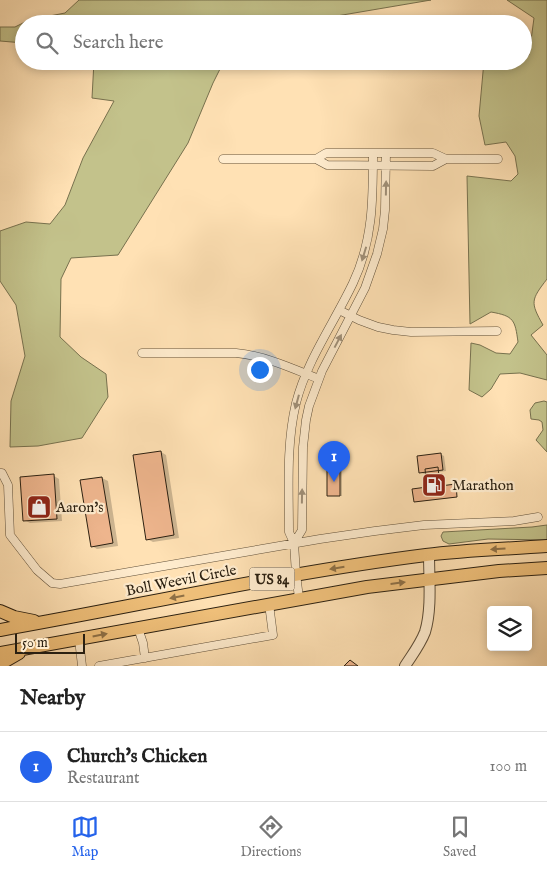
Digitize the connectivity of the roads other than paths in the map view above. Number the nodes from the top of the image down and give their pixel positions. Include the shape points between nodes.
1 (373, 153) junction
2 (386, 153) junction
3 (223, 159) dead end
4 (316, 159) junction
5 (446, 159) junction
6 (498, 160) dead end
7 (373, 166) junction
8 (386, 166) junction
9 (339, 310) junction
10 (350, 316) junction
11 (497, 331) dead end
12 (142, 354) dead end
13 (306, 374) junction
14 (318, 380) junction
15 (0, 472) edge
16 (538, 517) dead end
17 (294, 543) junction
18 (547, 546) edge
19 (429, 554) junction
20 (547, 568) edge
21 (296, 574) junction
22 (429, 579) junction
23 (299, 598) junction
24 (157, 601) junction
25 (269, 604) junction
26 (0, 611) edge
27 (44, 622) junction
28 (159, 624) junction
29 (138, 628) junction
30 (0, 630) edge
31 (79, 639) junction
32 (143, 643) junction
33 (27, 648) junction
34 (0, 653) edge
35 (145, 658) junction
36 (0, 664) edge
37 (82, 666) edge
38 (99, 666) edge
39 (405, 666) edge

1 - 2 street
1 - 4 street via 326,153
1 - 7 street
2 - 5 street via 433,153
2 - 8 street
3 - 4 street
4 - 7 street via 327,166
5 - 6 street
5 - 8 street via 433,166
7 - 8 street
7 -> 9 street via 368,240
10 -> 8 street via 365,288 380,243
9 - 10 street
9 - 13 street
10 - 11 street via 378,327 411,332
14 -> 10 street
12 - 13 street via 251,354
13 - 14 street
13 -> 17 street via 293,417 290,442 289,532
17 -> 14 street via 302,530 306,420
15 - 17 street via 8,485 10,535 37,570 52,583
16 - 17 street via 424,525
17 - 21 street
18 -> 19 highway, Boll Weevil Circle / US 84
19 -> 21 highway, Boll Weevil Circle / US 84
19 - 22 street
20 - 22 highway, US 84
21 - 23 street
21 -> 24 highway, Boll Weevil Circle / US 84
23 -> 22 highway, US 84
22 - 39 street via 429,610 424,633
23 - 25 highway, US 84
24 - 27 highway, Boll Weevil Circle / US 84
24 - 29 highway via 141,611
25 - 28 highway, US 84
25 - 35 street via 273,636
26 - 27 highway via 14,618
27 - 30 highway, Boll Weevil Circle / US 84
28 - 29 highway, US 84
28 - 32 street
31 -> 29 highway, US 84
29 - 32 street
31 - 33 highway, US 84
31 - 37 street
32 - 35 street
33 - 34 highway, US 84
33 - 36 highway
35 - 38 street

